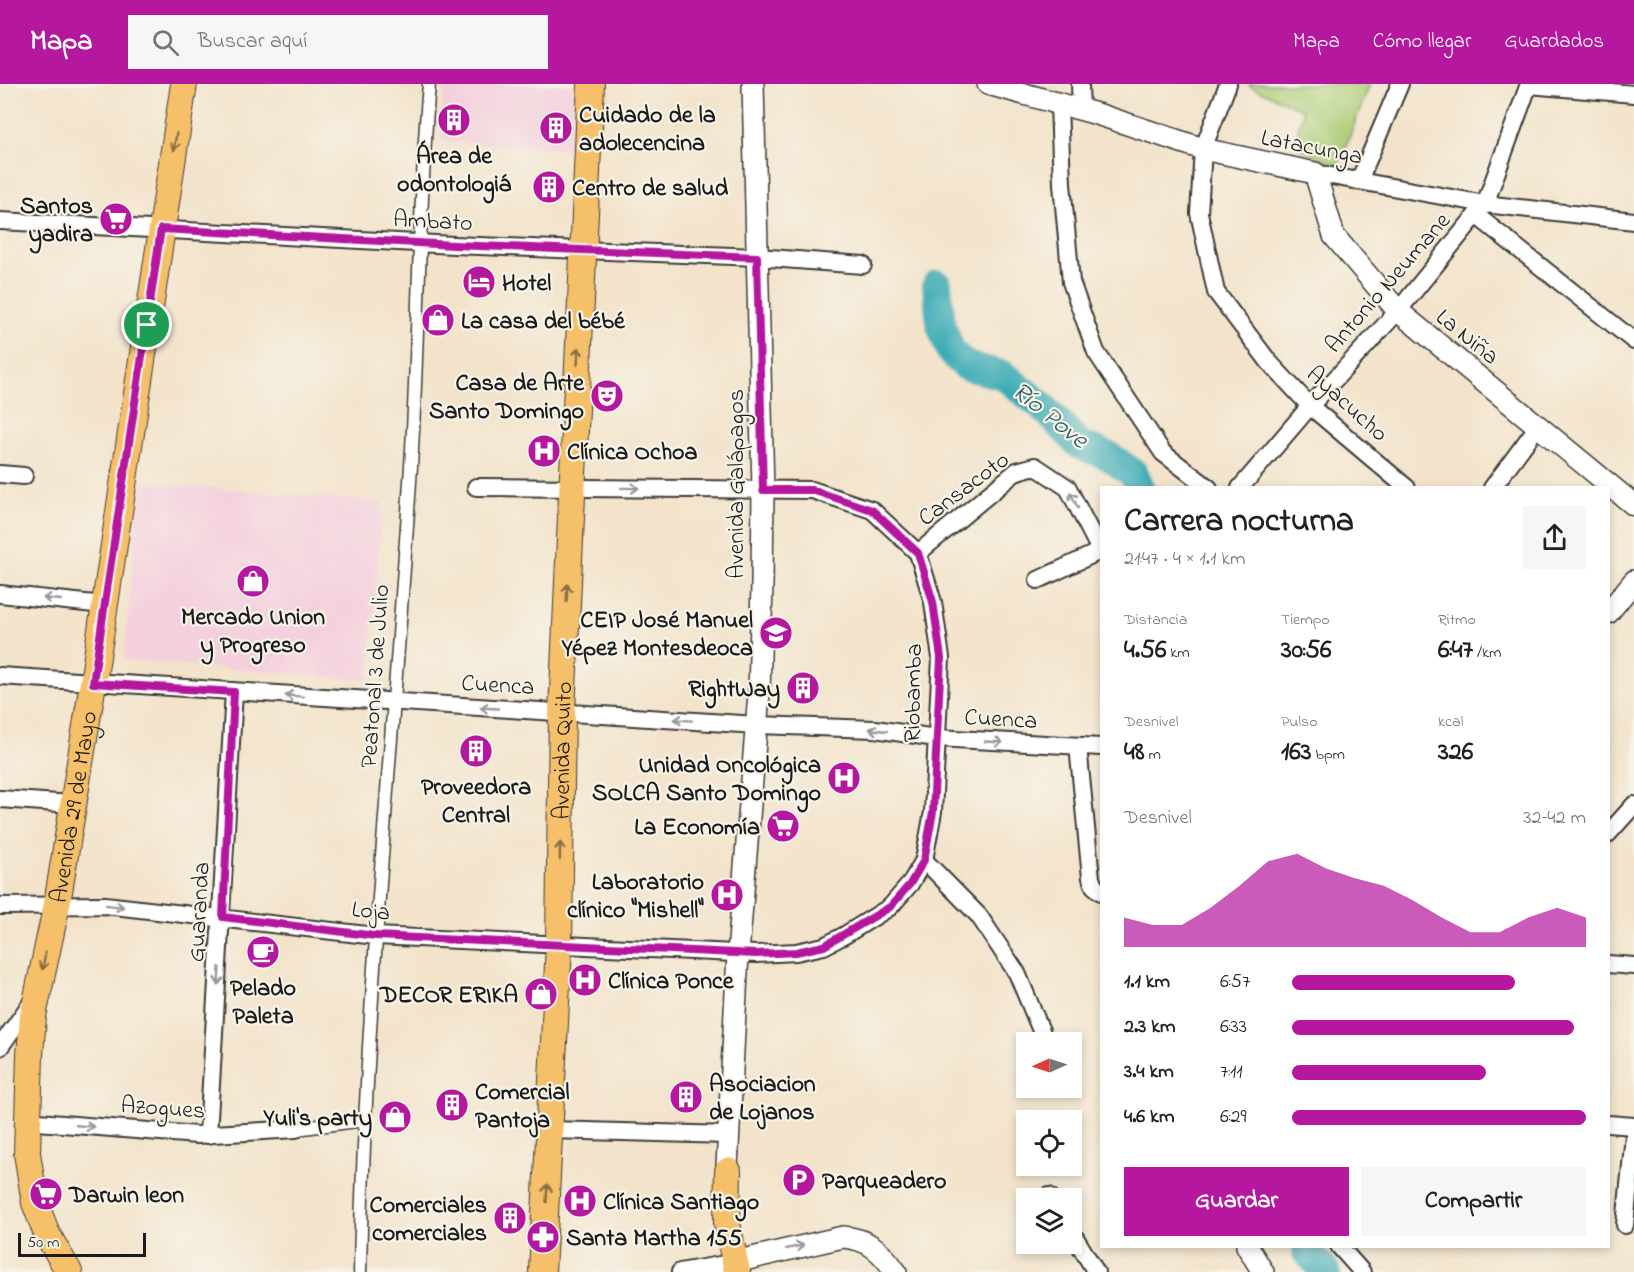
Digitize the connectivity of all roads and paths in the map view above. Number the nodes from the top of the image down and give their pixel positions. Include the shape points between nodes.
1 (184, 84) edge
2 (429, 84) edge
3 (591, 84) edge
4 (753, 84) edge
5 (988, 84) edge
6 (1080, 84) edge
7 (1228, 84) edge
8 (1400, 84) edge
9 (1529, 85) edge
10 (1021, 88) edge
11 (1634, 94) edge
12 (1059, 104) junction
13 (1081, 111) junction
14 (1203, 149) junction
15 (1314, 173) junction
16 (1359, 181) junction
17 (1481, 210) junction
18 (0, 220) edge
19 (1634, 221) edge
20 (161, 229) junction
21 (421, 243) junction
22 (583, 251) junction
23 (757, 257) junction
24 (863, 265) dead end
25 (1398, 311) junction
26 (1634, 341) edge
27 (1310, 406) junction
28 (1538, 426) junction
29 (0, 474) edge
30 (24, 476) dead end
31 (1206, 486) edge
32 (1242, 486) edge
33 (1405, 486) edge
34 (1493, 486) edge
35 (476, 487) dead end
36 (571, 487) junction
37 (763, 490) junction
38 (1634, 505) edge
39 (1100, 549) edge
40 (1100, 551) edge
41 (918, 553) junction
42 (1038, 580) dead end
43 (1634, 581) edge
44 (0, 594) edge
45 (104, 605) junction
46 (1610, 611) edge
47 (0, 676) edge
48 (93, 683) junction
49 (234, 692) junction
50 (392, 702) junction
51 (562, 712) junction
52 (757, 725) junction
53 (936, 738) junction
54 (1078, 746) junction
55 (1100, 747) edge
56 (0, 799) edge
57 (72, 804) junction
58 (1634, 805) edge
59 (1610, 832) edge
60 (924, 860) junction
61 (1100, 891) edge
62 (57, 904) junction
63 (0, 906) edge
64 (223, 917) junction
65 (376, 936) junction
66 (559, 945) junction
67 (738, 954) junction
68 (1610, 964) edge
69 (1634, 966) edge
70 (38, 994) junction
71 (1042, 1032) edge
72 (0, 1047) edge
73 (27, 1120) junction
74 (364, 1120) junction
75 (1610, 1124) edge
76 (1634, 1126) edge
77 (296, 1129) joint
78 (550, 1130) junction
79 (208, 1135) junction
80 (1634, 1135) edge
81 (729, 1136) junction
82 (728, 1172) joint
83 (1622, 1225) edge
84 (1341, 1248) edge
85 (1082, 1249) edge
86 (736, 1268) edge
87 (69, 1272) edge
88 (360, 1272) edge
89 (542, 1272) edge
90 (680, 1272) edge
91 (896, 1272) edge
92 (1096, 1272) edge
93 (1362, 1272) edge

1 -> 20 main road, Avenida 29 de Mayo
2 - 21 street, Peatonal 3 de Julio
3 - 22 main road, Avenida Quito
4 - 23 street, Avenida Galápagos
5 - 10 street, Latacunga
6 - 13 street
7 - 14 street, Ayacucho
8 - 16 street
9 - 11 street
9 - 17 street, Antonio Neumane
10 - 12 street, Latacunga
12 - 13 street, Latacunga
12 - 31 street via 1071,282 1096,352 1163,453
13 - 14 street, Latacunga
14 - 15 street, Latacunga
14 - 27 street, Ayacucho via 1199,213 1216,292 1269,362
15 - 16 street, Latacunga
15 - 25 street, La Niña via 1334,236
16 - 17 street, Latacunga
17 - 19 street, Latacunga
17 - 25 street, Antonio Neumane
17 - 26 street
18 - 20 street, Ambato
20 - 21 street, Ambato
20 - 45 main road, Avenida 29 de Mayo
21 - 22 street, Ambato
21 - 50 street, Peatonal 3 de Julio via 411,466
22 - 23 street, Ambato
36 -> 22 main road, Avenida Quito
23 - 24 street, Ambato
23 - 37 street, Avenida Galápagos
25 - 27 street, Antonio Neumane
25 - 28 street, La Niña
27 - 32 street, Antonio Neumane
27 - 33 street, Ayacucho
28 - 34 street
28 - 38 street, La Niña
29 - 30 street
35 - 36 street, Riobamba
36 -> 37 street, Riobamba
51 -> 36 main road, Avenida Quito
37 - 41 street, Riobamba via 812,490 872,510
37 - 52 street, Avenida Galápagos
39 -> 41 street, Cansacoto via 1068,488 1035,466 1017,471
40 - 42 street
41 - 53 street, Riobamba via 933,602 941,658
43 - 46 street
45 -> 44 street
45 - 48 main road, Avenida 29 de Mayo
47 - 48 street, Cuenca
48 - 49 street, Cuenca
48 - 57 main road, Avenida 29 de Mayo
50 -> 49 street, Cuenca
49 - 64 street, Guaranda
51 -> 50 street, Cuenca
50 - 65 street, Peatonal 3 de Julio
52 -> 51 street, Cuenca
66 -> 51 main road, Avenida Quito
53 -> 52 street, Cuenca via 875,729
52 - 67 street, Avenida Galápagos
53 -> 54 street, Cuenca
53 - 60 street, Riobamba via 933,812
54 - 55 street, Cuenca
54 - 61 street via 1091,878
56 - 57 street
57 - 62 main road, Avenida 29 de Mayo
58 - 59 street
60 - 67 street, Riobamba via 890,907 824,946 796,952
60 - 71 street via 979,916 1017,973
62 - 63 street, Loja
62 -> 64 street, Loja
62 -> 70 main road, Avenida 29 de Mayo
64 - 65 street, Loja
64 -> 79 street, Guaranda
65 - 66 street, Loja
65 - 74 street, Peatonal 3 de Julio
66 - 67 street, Loja
66 - 78 main road, Avenida Quito
67 - 81 street, Avenida Galápagos
68 - 69 street
70 - 72 street
70 - 73 main road, Avenida 29 de Mayo
73 -> 79 street, Azogues
73 - 87 main road, Avenida 29 de Mayo via 27,1153 35,1203
74 - 77 street
74 - 88 street, Peatonal 3 de Julio
75 - 76 street
77 - 79 street, Azogues
78 - 81 street
89 -> 78 main road, Avenida Quito
80 - 83 street
81 - 82 street, Avenida Galápagos
82 - 86 main road via 728,1223
84 - 93 street
85 - 92 street
86 - 90 street
86 -> 91 street via 825,1240 851,1237 874,1246

